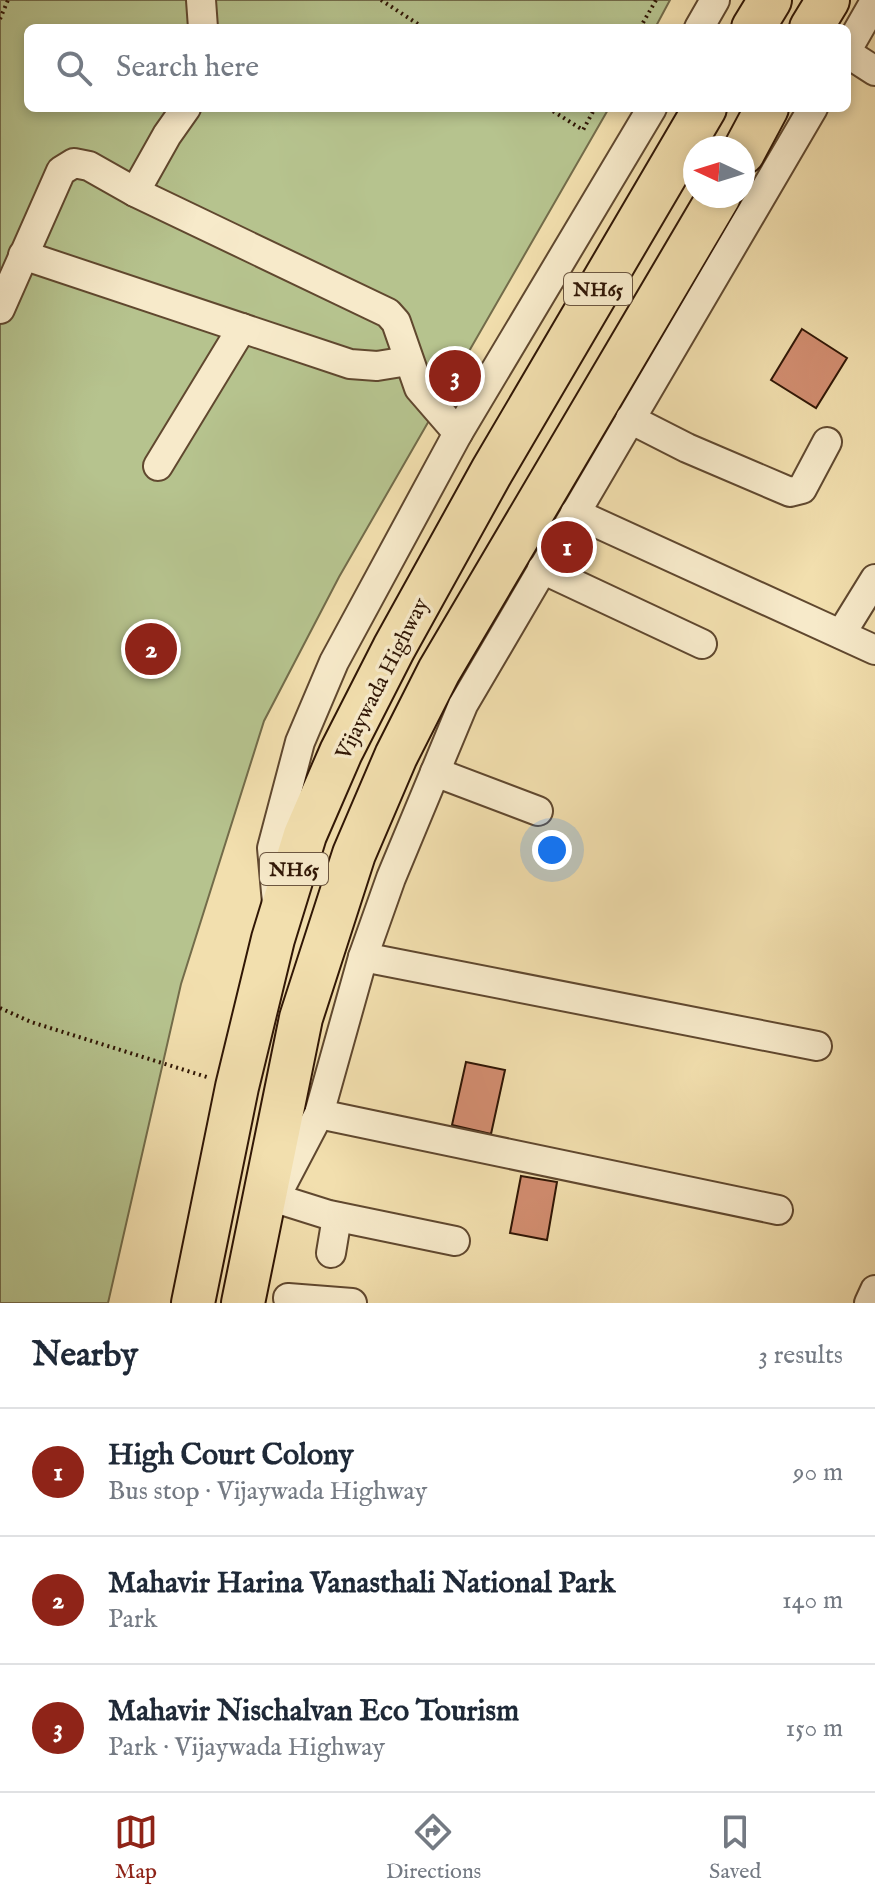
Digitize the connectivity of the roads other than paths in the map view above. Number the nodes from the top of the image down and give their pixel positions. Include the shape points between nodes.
1 (201, 0) edge
2 (715, 0) edge
3 (770, 0) edge
4 (828, 0) edge
5 (875, 1) edge
6 (203, 24) edge
7 (701, 24) edge
8 (755, 24) edge
9 (813, 24) edge
10 (851, 45) edge
11 (851, 55) edge
12 (875, 71) edge
13 (183, 112) edge
14 (650, 112) edge
15 (703, 112) edge
16 (765, 112) edge
17 (811, 112) edge
18 (752, 136) edge
19 (135, 192) junction
20 (712, 208) edge
21 (23, 255) junction
22 (0, 309) edge
23 (242, 328) junction
24 (408, 361) junction
25 (630, 419) junction
26 (458, 433) junction
27 (827, 442) dead end
28 (158, 466) dead end
29 (575, 513) junction
30 (542, 569) junction
31 (875, 579) edge
32 (841, 634) junction
33 (702, 644) dead end
34 (875, 650) edge
35 (435, 772) junction
36 (538, 811) dead end
37 (279, 920) junction
38 (363, 957) junction
39 (817, 1046) dead end
40 (319, 1114) junction
41 (270, 1203) junction
42 (778, 1210) dead end
43 (337, 1217) junction
44 (455, 1241) dead end
45 (331, 1253) dead end
46 (875, 1290) edge
47 (244, 1296) edge
48 (291, 1300) edge
49 (193, 1303) edge
50 (352, 1303) edge
51 (869, 1303) edge

1 - 6 street
2 - 7 street
3 - 8 highway
4 - 9 highway
5 - 10 street
11 - 12 street
13 - 19 street
14 - 26 street
15 - 37 highway, Vijaywada Highway / NH65 via 394,648 305,835
16 - 18 highway
17 - 25 street
19 - 21 street via 74,163 61,171
19 - 24 street via 378,306 396,322
20 - 41 highway, NH65 via 439,671 396,756 354,854 309,991 282,1105
21 - 22 street
21 - 23 street
23 - 24 street via 350,364
23 - 28 street
24 - 26 street via 419,388
25 - 27 street via 790,492 802,489
25 - 29 street
26 - 37 street via 334,662 300,742 272,848
29 - 30 street
29 - 32 street
30 - 33 street
30 - 35 street via 463,705
31 - 32 street
32 - 34 street
35 - 36 street
35 - 38 street
37 - 49 highway, Vijaywada Highway / NH65 via 237,1087
38 - 39 street
38 - 40 street
40 - 41 street
40 - 42 street
41 - 43 street
41 - 47 highway, NH65
43 - 44 street
43 - 45 street
46 - 51 street
47 - 48 street
48 - 50 street

